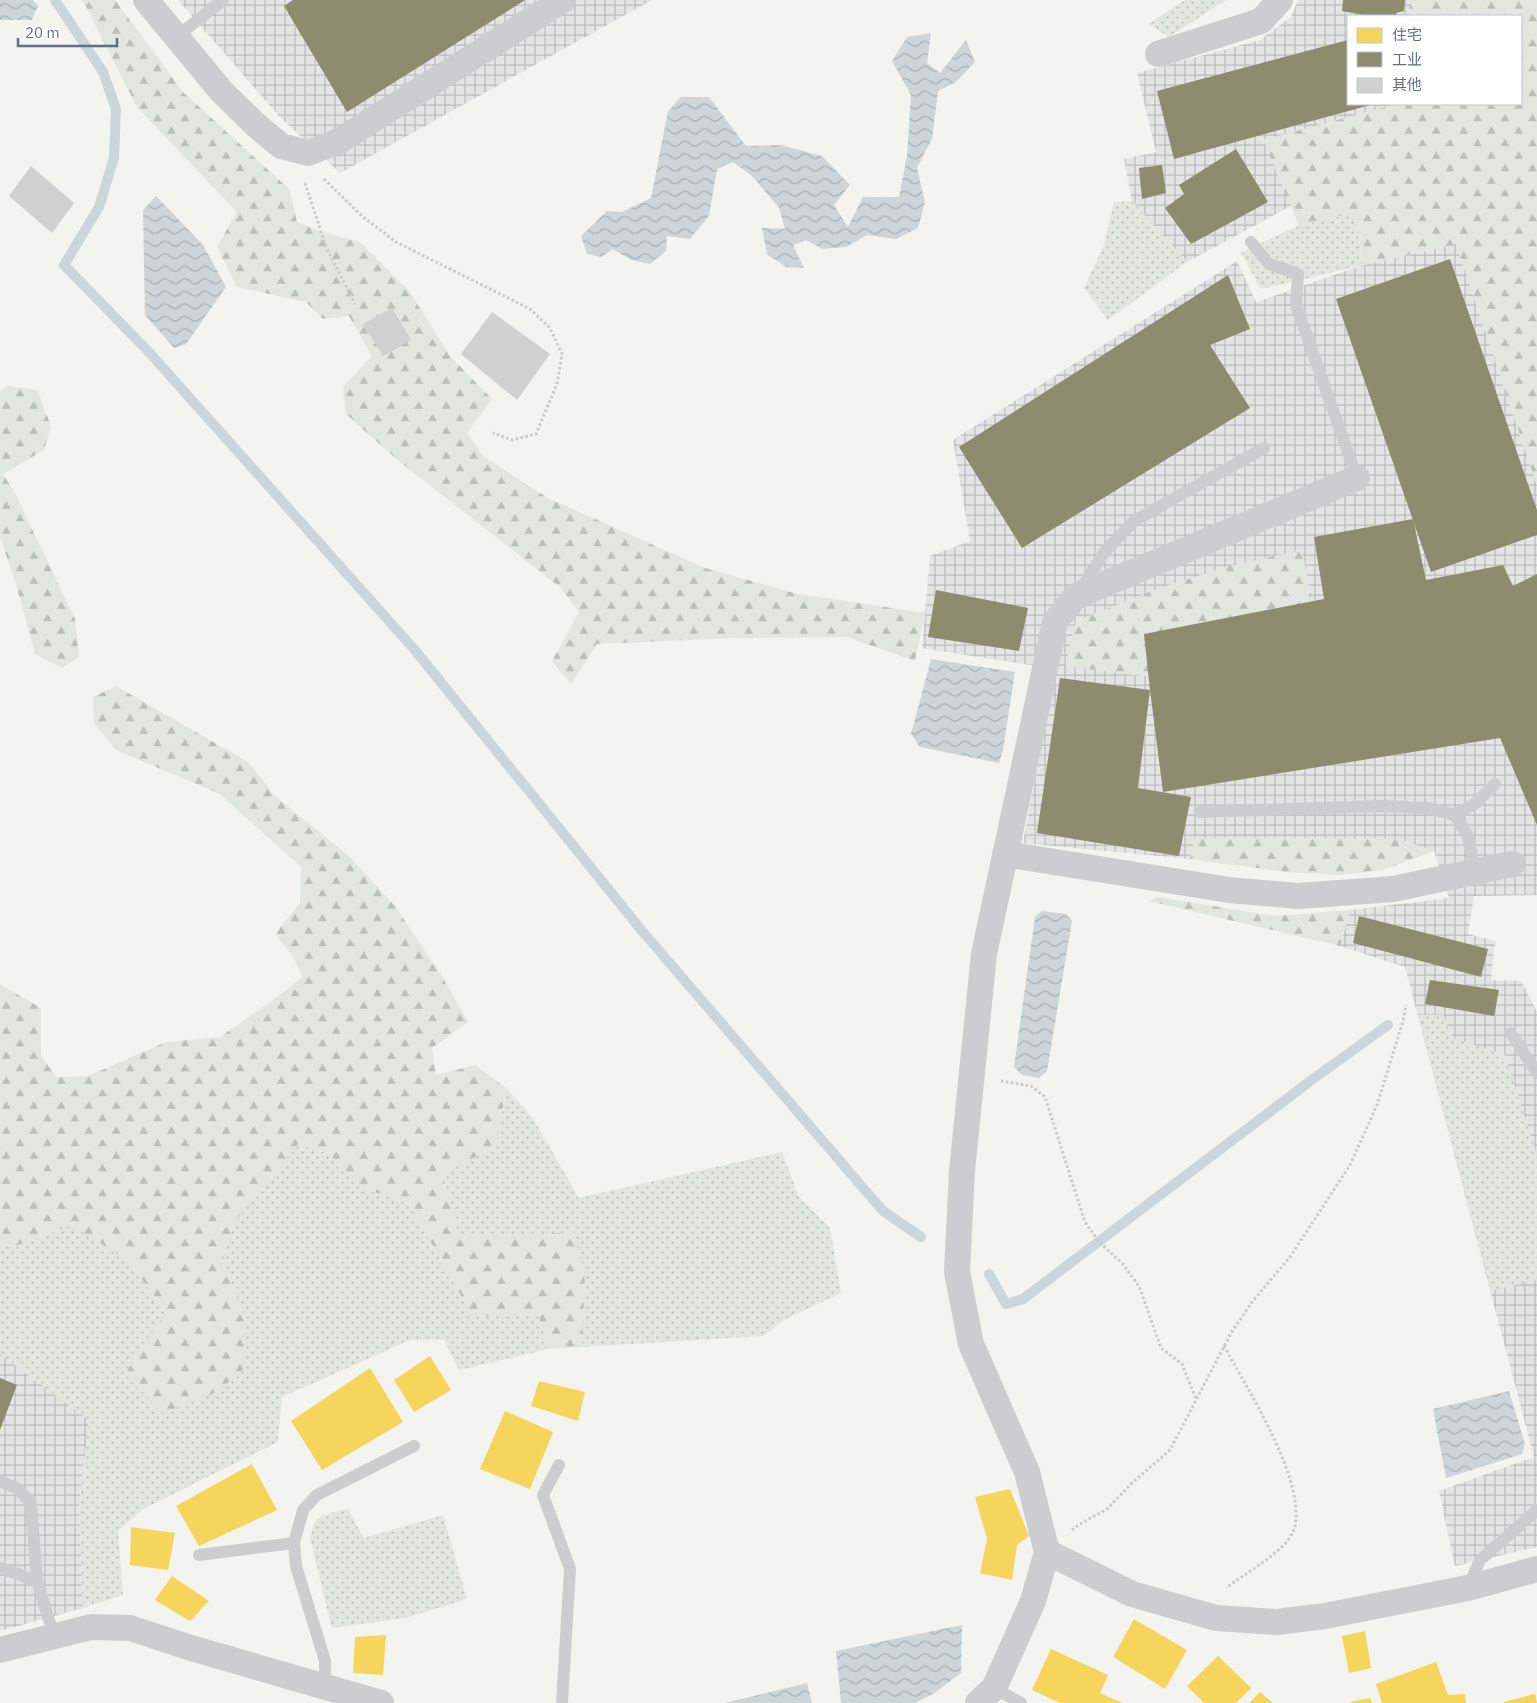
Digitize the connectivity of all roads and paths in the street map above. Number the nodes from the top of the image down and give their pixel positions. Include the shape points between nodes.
1 (146, 0) edge
2 (223, 0) edge
3 (563, 0) edge
4 (1280, 0) edge
5 (176, 37) junction
6 (1158, 54) dead end
7 (296, 150) junction
8 (1251, 242) dead end
9 (355, 304) dead end
10 (493, 433) dead end
11 (1264, 448) dead end
12 (1357, 478) joint
13 (1076, 596) junction
14 (1495, 784) dead end
15 (1200, 812) dead end
16 (1454, 815) junction
17 (1005, 854) junction
18 (1512, 864) dead end
19 (1476, 872) junction
20 (1406, 1005) dead end
21 (1511, 1033) dead end
22 (1537, 1073) edge
23 (971, 1076) junction
24 (1224, 1346) junction
25 (1197, 1400) junction
26 (414, 1446) dead end
27 (559, 1465) dead end
28 (0, 1481) edge
29 (1537, 1510) edge
30 (294, 1543) junction
31 (1047, 1552) junction
32 (199, 1555) dead end
33 (0, 1568) edge
34 (1537, 1569) edge
35 (37, 1581) junction
36 (1468, 1588) junction
37 (1201, 1613) junction
38 (54, 1636) junction
39 (0, 1650) edge
40 (330, 1693) edge
41 (986, 1696) edge
42 (381, 1703) edge
43 (562, 1703) edge
44 (1021, 1703) edge

1 - 5 street
2 - 5 lane
3 - 7 street via 339,142 308,153
4 - 6 street via 1261,21
5 - 7 street via 222,92 256,125 281,146
7 - 9 path via 326,247
7 - 10 path via 362,216 396,242 530,309 550,328 562,354 557,384 536,434 512,440
8 - 12 lane via 1269,264 1298,274 1296,304
11 - 13 lane via 1134,521 1106,550
12 - 13 street
13 - 17 street via 1056,622
14 - 16 lane via 1476,803
15 - 16 lane via 1382,806 1428,808
16 - 19 lane via 1467,834
17 - 19 street via 1229,890 1298,896 1394,889
17 - 23 street via 984,954
18 - 19 street
20 - 24 path via 1377,1105 1350,1165 1290,1257 1252,1302
21 - 22 lane
23 - 25 path via 1031,1086 1045,1097 1085,1222 1139,1286 1161,1348 1182,1364
23 - 31 street via 957,1272 971,1344 1027,1472
24 - 25 path
24 - 37 path via 1276,1443 1295,1497 1296,1515 1293,1533 1282,1548 1220,1592
25 - 31 path via 1170,1450 1107,1509 1080,1524
26 - 30 lane via 317,1495 303,1510
27 - 43 lane via 542,1495 570,1569
28 - 35 lane via 18,1489 31,1503
29 - 36 lane via 1480,1560
30 - 32 lane
30 - 40 lane via 296,1566 325,1661
31 - 37 street via 1132,1594
31 - 41 street via 1033,1601
33 - 35 lane
34 - 36 street
35 - 38 lane
36 - 37 street via 1325,1616 1277,1622 1216,1618
38 - 39 street
38 - 40 street via 90,1627 130,1628
40 - 42 street
41 - 44 lane

